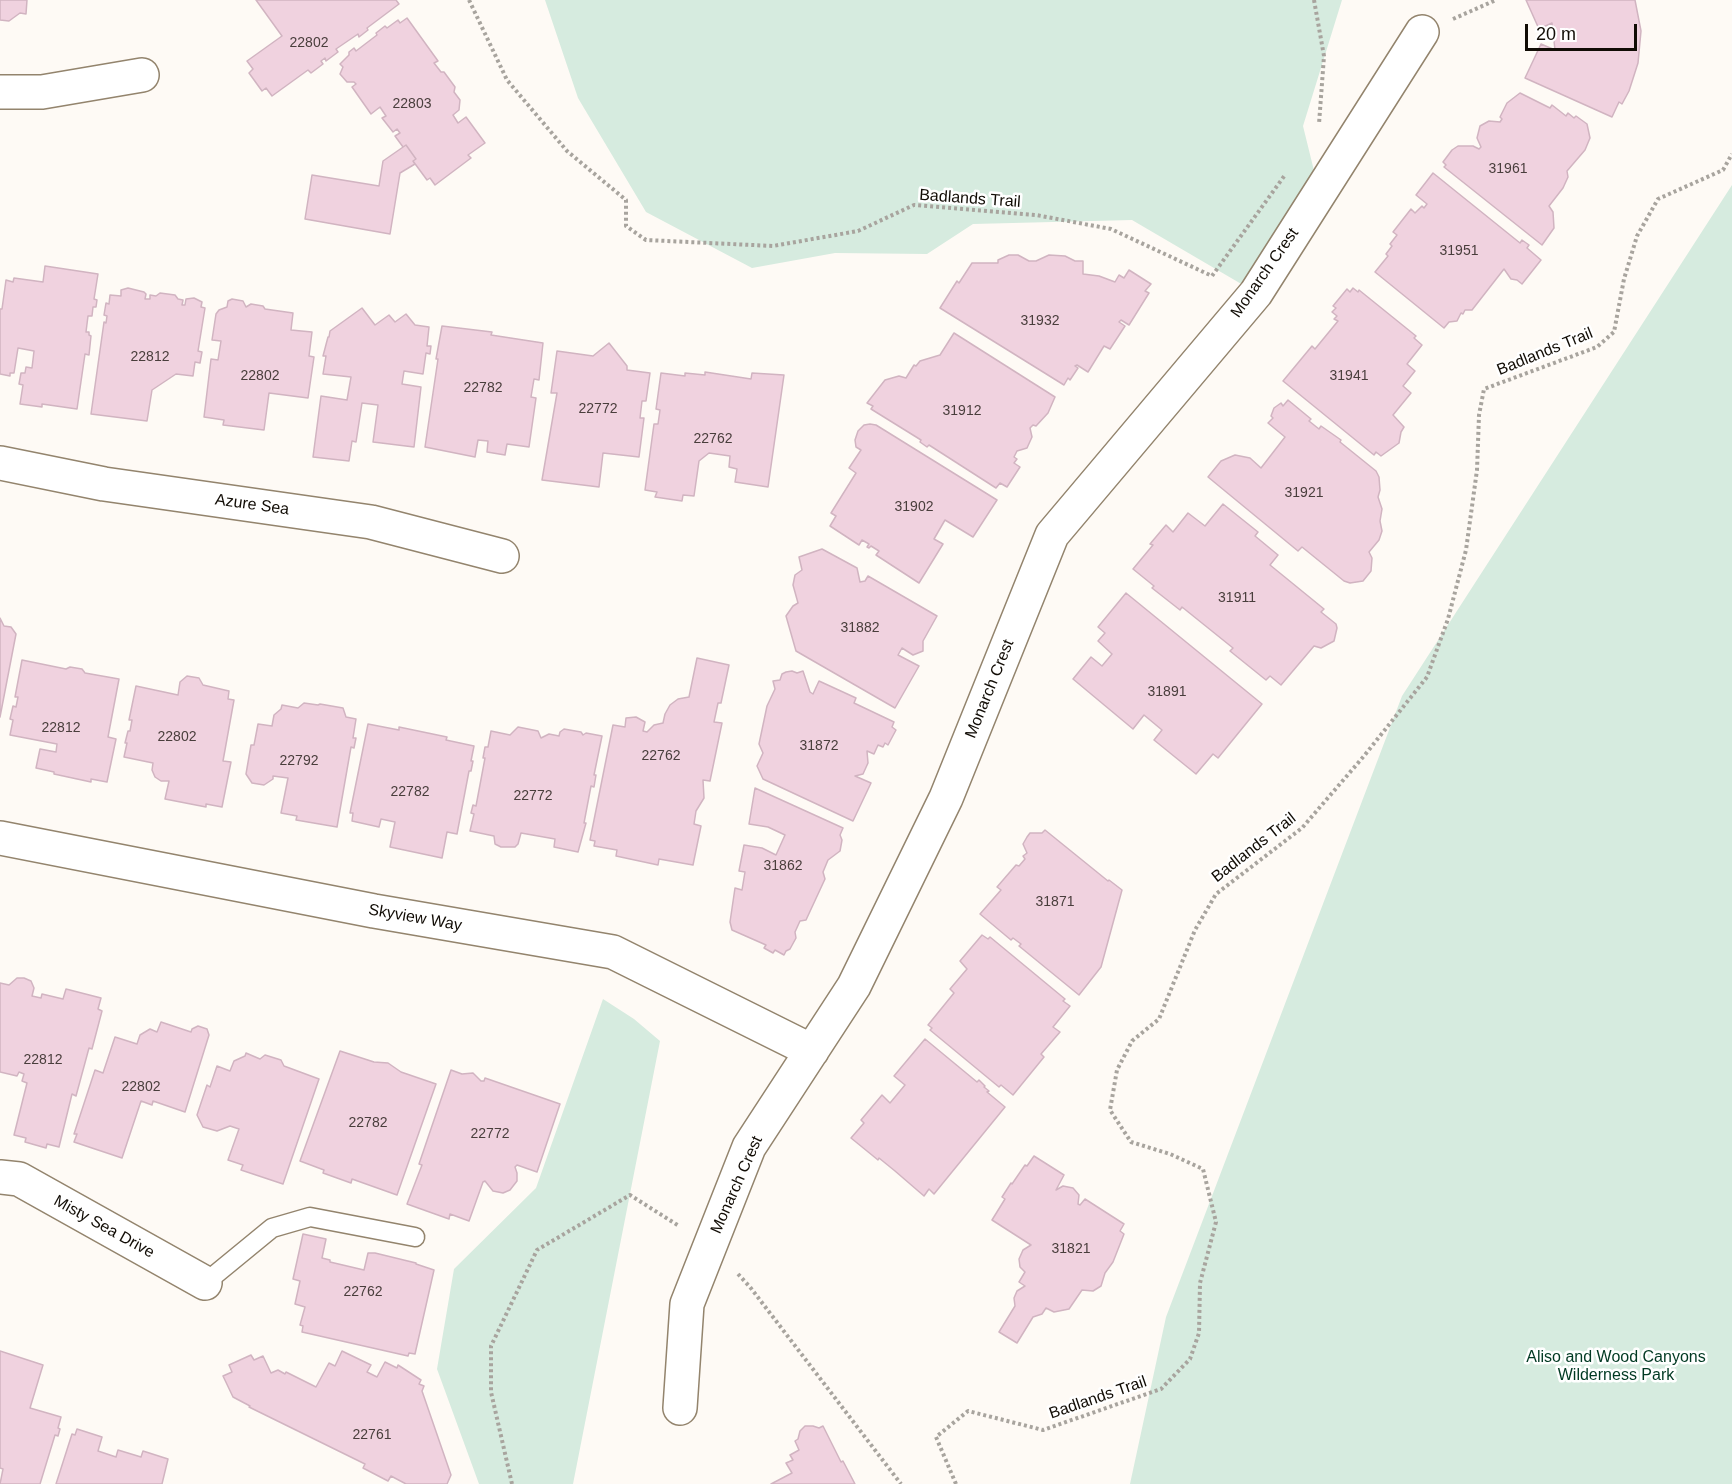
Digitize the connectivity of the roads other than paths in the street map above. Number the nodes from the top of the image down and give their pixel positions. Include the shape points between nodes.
1 (1422, 32) road end
2 (142, 75) dead end
3 (0, 92) edge
4 (0, 463) edge
5 (502, 556) dead end
6 (0, 838) edge
7 (812, 1051) junction
8 (0, 1177) edge
9 (415, 1237) dead end
10 (205, 1283) joint
11 (680, 1408) dead end

1 - 7 street, Monarch Crest via 1256,292 1052,536 946,798 854,986
2 - 3 street via 42,92
4 - 5 street, Azure Sea via 104,484 371,522
6 - 7 street, Skyview Way via 613,952
7 - 11 street, Monarch Crest via 749,1148 687,1304
8 - 10 street, Misty Sea Drive via 19,1179
9 - 10 lane via 310,1217 272,1228

